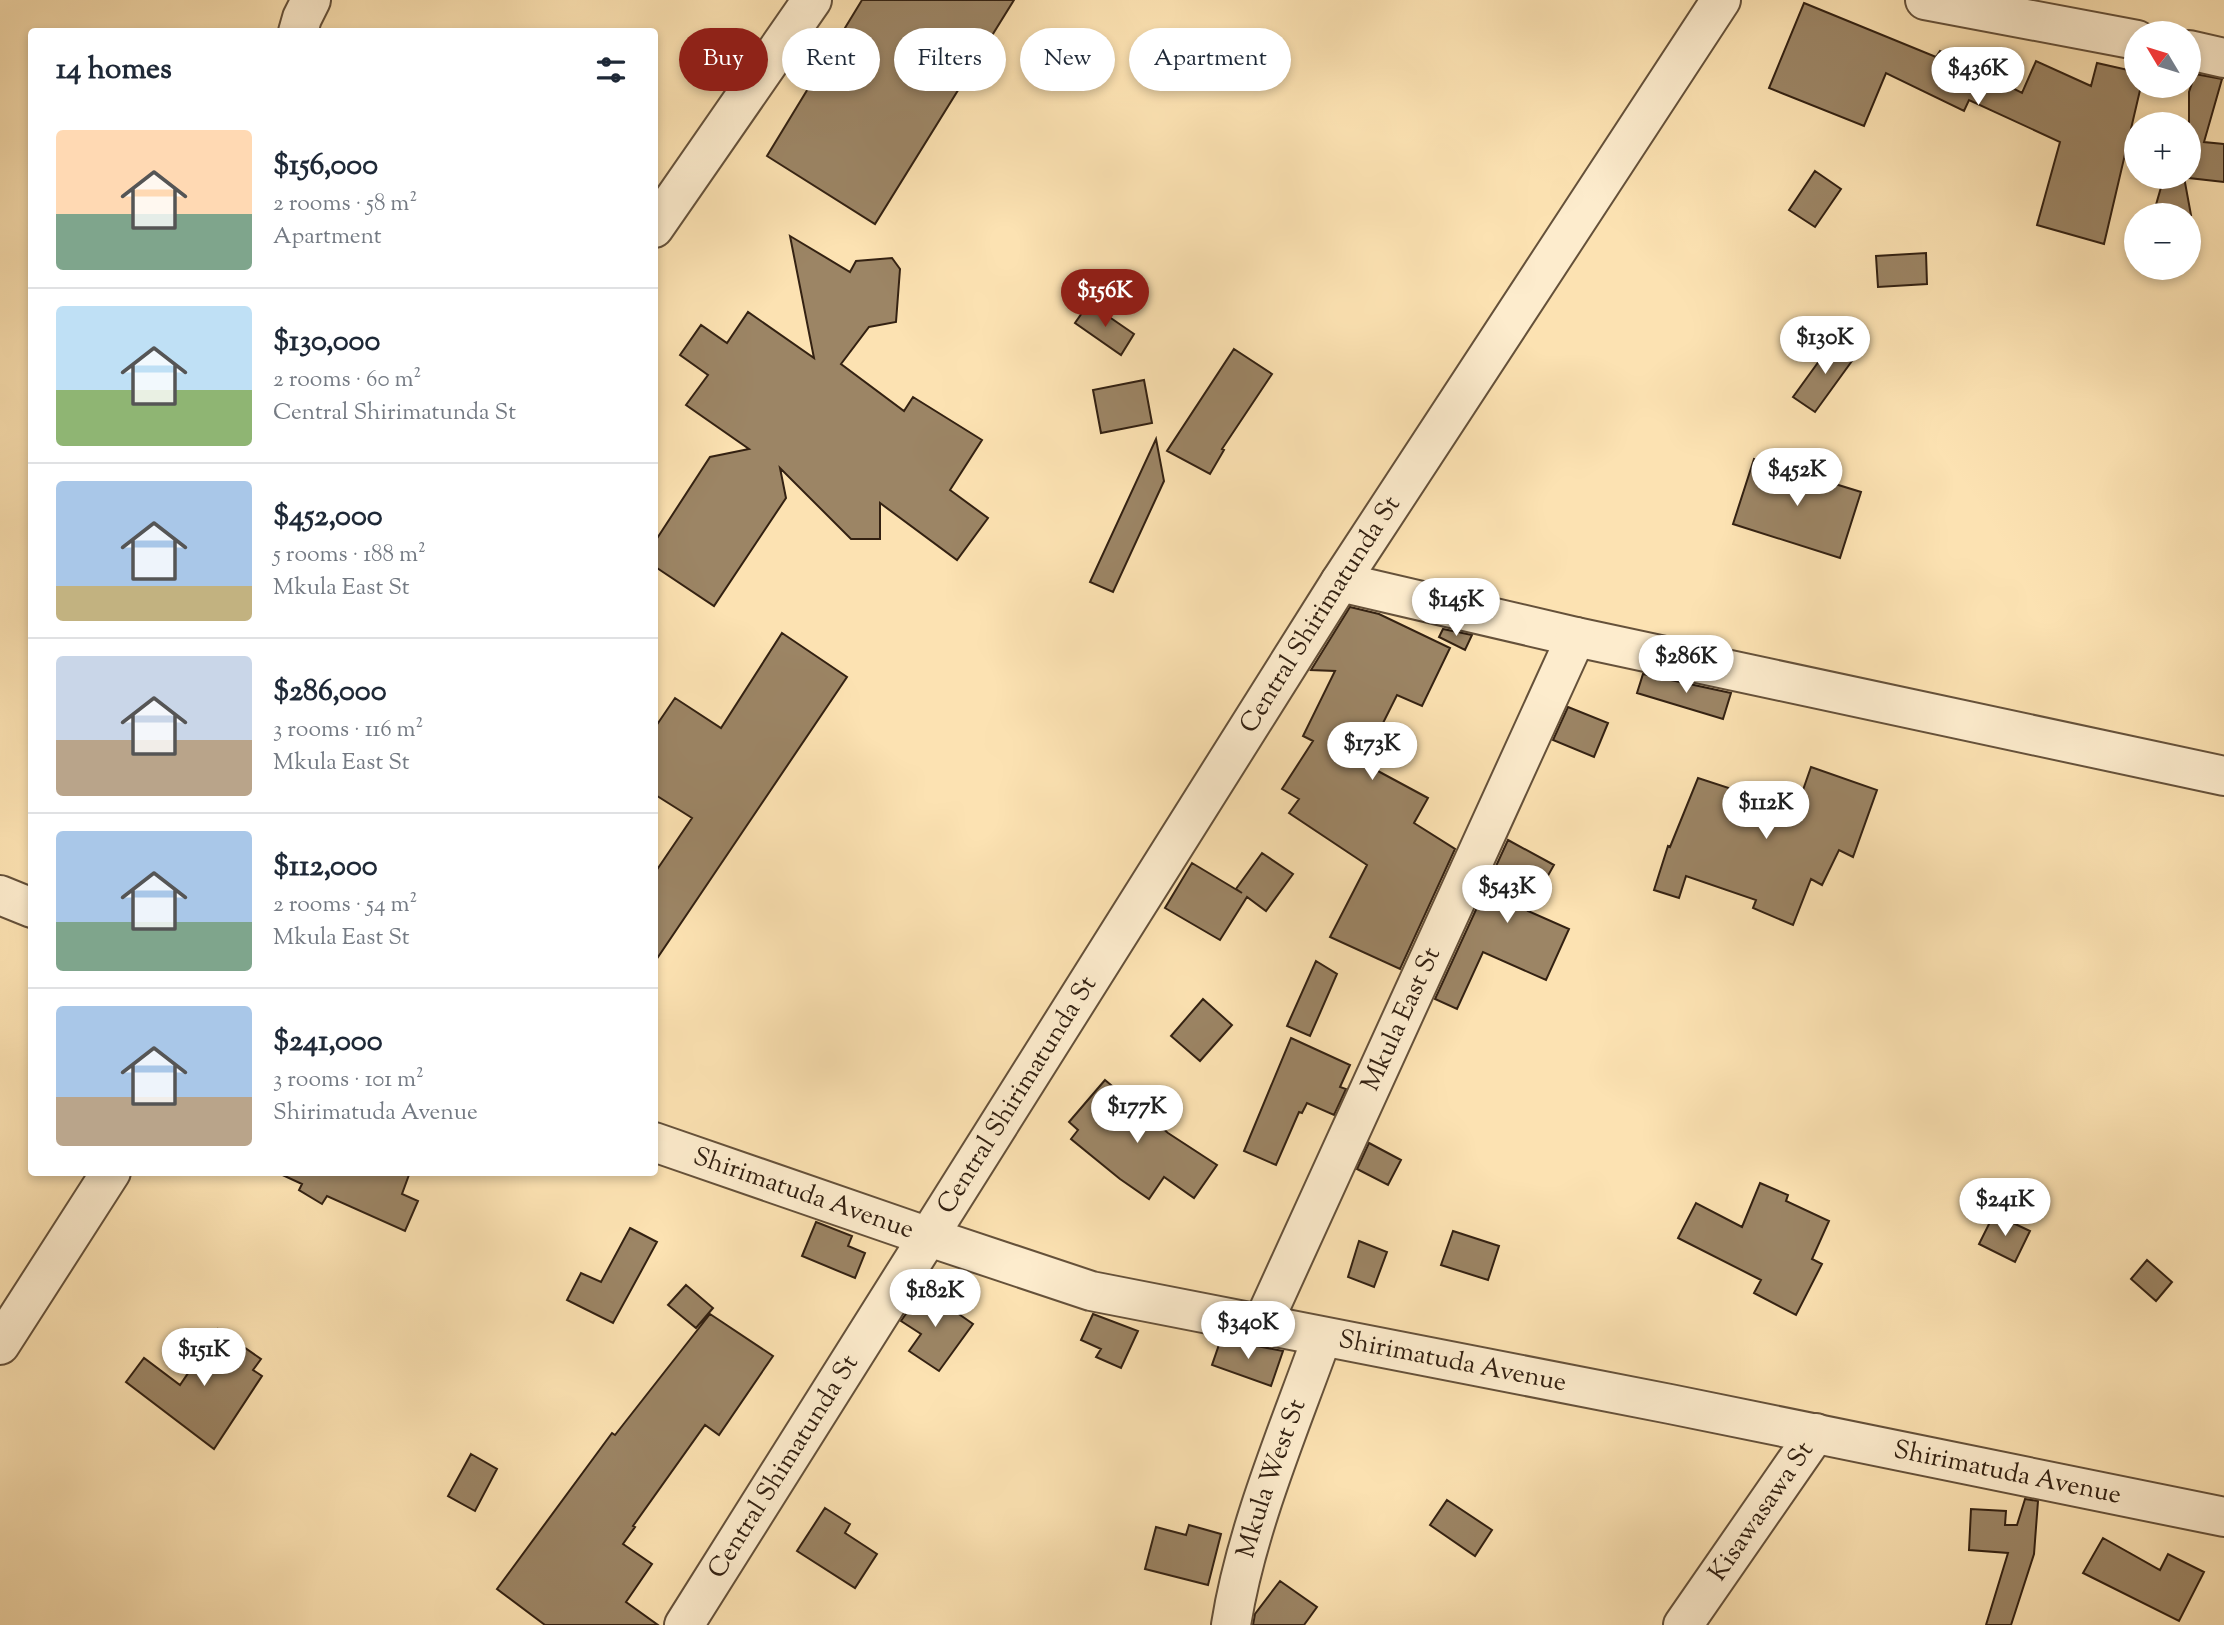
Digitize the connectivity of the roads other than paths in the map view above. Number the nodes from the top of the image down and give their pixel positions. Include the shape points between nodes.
1 (311, 0) edge
2 (812, 0) edge
3 (1721, 0) edge
4 (1925, 0) edge
5 (299, 28) edge
6 (2124, 38) edge
7 (2202, 53) edge
8 (2224, 58) edge
9 (658, 222) edge
10 (1340, 582) junction
11 (1576, 637) junction
12 (2224, 776) edge
13 (0, 895) edge
14 (28, 906) edge
15 (658, 1143) edge
16 (108, 1176) edge
17 (929, 1237) junction
18 (1262, 1325) junction
19 (1322, 1336) junction
20 (0, 1345) edge
21 (1816, 1433) junction
22 (2224, 1517) edge
23 (684, 1625) edge
24 (1231, 1625) edge
25 (1683, 1625) edge

1 - 5 street
2 - 9 street
3 - 10 street, Central Shirimatunda St
4 - 6 street
7 - 8 street
10 - 11 street
10 - 17 street, Central Shirimatunda St
11 - 12 street
11 - 18 street, Mkula East St
13 - 14 street
15 - 17 street, Shirimatuda Avenue
16 - 20 street
17 - 18 street, Shirimatuda Avenue via 1091,1291
17 - 23 street, Central Shimatunda St
18 - 19 street, Shirimatuda Avenue
19 - 21 street, Shirimatuda Avenue
19 - 24 street, Mkula West St via 1264,1498
21 - 22 street, Shirimatuda Avenue
21 - 25 street, Kisawasawa St

